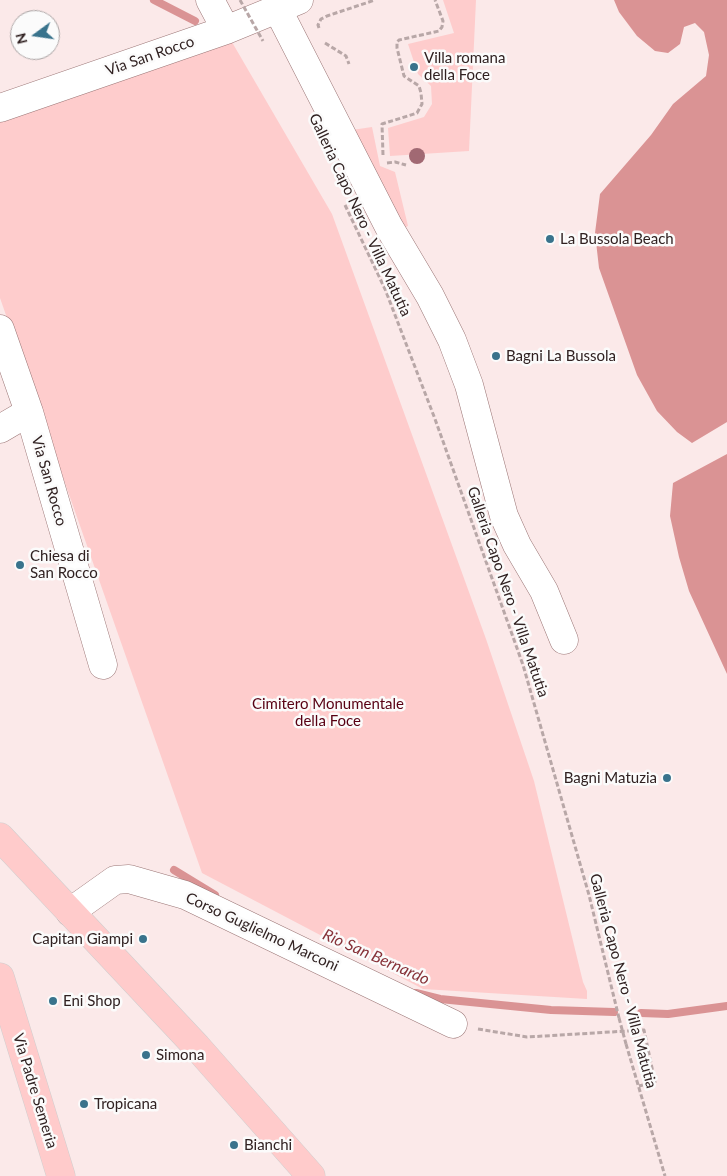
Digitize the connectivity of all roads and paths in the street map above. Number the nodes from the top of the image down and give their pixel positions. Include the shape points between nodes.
1 (210, 0) edge
2 (240, 0) edge
3 (375, 0) edge
4 (435, 0) edge
5 (288, 4) edge
6 (226, 30) junction
7 (320, 31) dead end
8 (321, 36) dead end
9 (267, 50) dead end
10 (349, 64) dead end
11 (0, 108) edge
12 (406, 166) dead end
13 (342, 200) dead end
14 (0, 329) edge
15 (29, 412) junction
16 (0, 429) edge
17 (564, 640) dead end
18 (103, 665) dead end
19 (2, 844) edge
20 (70, 912) junction
21 (2, 991) edge
22 (453, 1024) joint
23 (638, 1086) junction
24 (61, 1176) edge
25 (311, 1176) edge
26 (664, 1176) edge

1 - 6 street
2 - 9 path, bridge
3 - 7 path via 321,19
4 - 12 path via 443,21 442,28 397,42 404,76 419,86 422,104 418,113 382,124 384,163
5 - 6 street, Via San Rocco
5 - 17 street via 389,227 452,340 469,385 504,516 544,591
6 - 11 street, Via San Rocco
8 - 10 path via 323,41 346,56
13 - 23 path, Galleria Capo Nero - Villa Matutia, bridge via 388,298 524,665 589,895
14 - 15 street, Via San Rocco
15 - 16 street
15 - 18 street, Via San Rocco
19 - 20 main road
20 - 22 street, Corso Guglielmo Marconi via 115,880 129,879 185,895
20 - 25 main road via 197,1046
21 - 24 main road, Via Padre Semeria
22 - 23 path via 527,1037 644,1030 655,1082
23 - 26 path, Galleria Capo Nero - Villa Matutia

